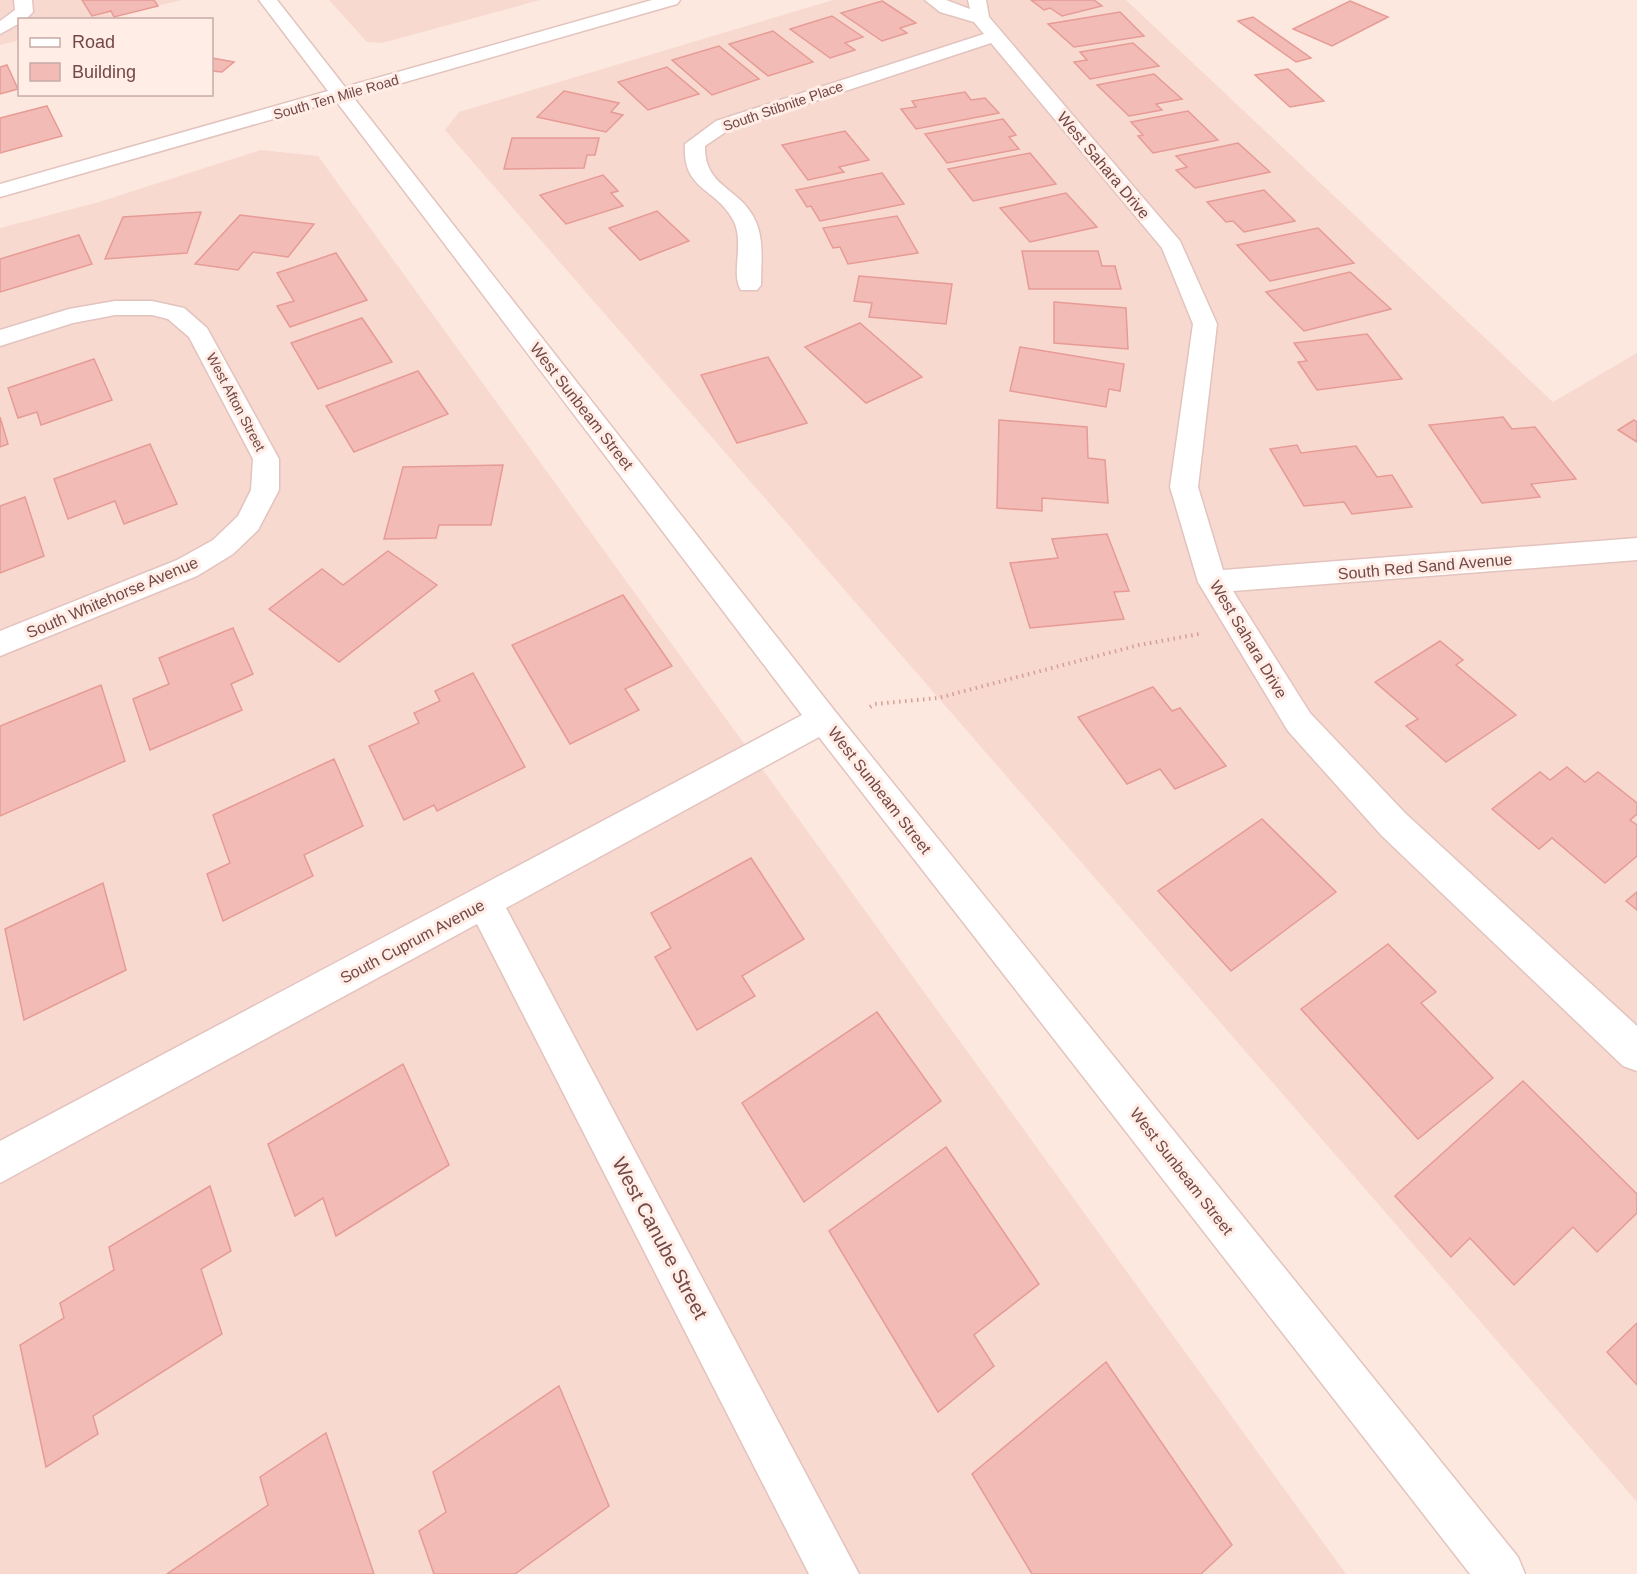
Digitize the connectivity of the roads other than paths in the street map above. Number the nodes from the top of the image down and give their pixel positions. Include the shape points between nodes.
1 (23, 0) edge
2 (268, 0) edge
3 (671, 0) edge
4 (934, 0) edge
5 (984, 18) edge
6 (7, 25) edge
7 (344, 95) junction
8 (0, 191) edge
9 (749, 285) dead end
10 (0, 338) edge
11 (248, 523) joint
12 (1637, 549) edge
13 (1212, 582) junction
14 (0, 644) edge
15 (823, 719) junction
16 (484, 902) junction
17 (1637, 1052) edge
18 (0, 1163) edge
19 (828, 1571) edge
20 (1501, 1574) edge

1 - 6 street via 24,12
2 - 7 street, West Sunbeam Street
3 - 7 street, South Ten Mile Road
4 - 5 street via 946,8
5 - 9 street, South Stibnite Place via 723,125 695,144 692,160 699,175 740,213 748,229
5 - 13 street, West Sahara Drive via 1173,246 1205,324 1184,487
7 - 8 street, South Ten Mile Road
7 - 15 street, West Sunbeam Street
10 - 11 street, West Afton Street via 69,316 115,308 152,308 176,313 200,333 266,459 265,490
11 - 14 street, South Whitehorse Avenue via 223,547 187,568
12 - 13 street, South Red Sand Avenue
13 - 17 street, West Sahara Drive via 1299,722 1394,825
15 - 16 street, South Cuprum Avenue
15 - 20 street, West Sunbeam Street
16 - 18 street, South Cuprum Avenue
16 - 19 street, West Canube Street

